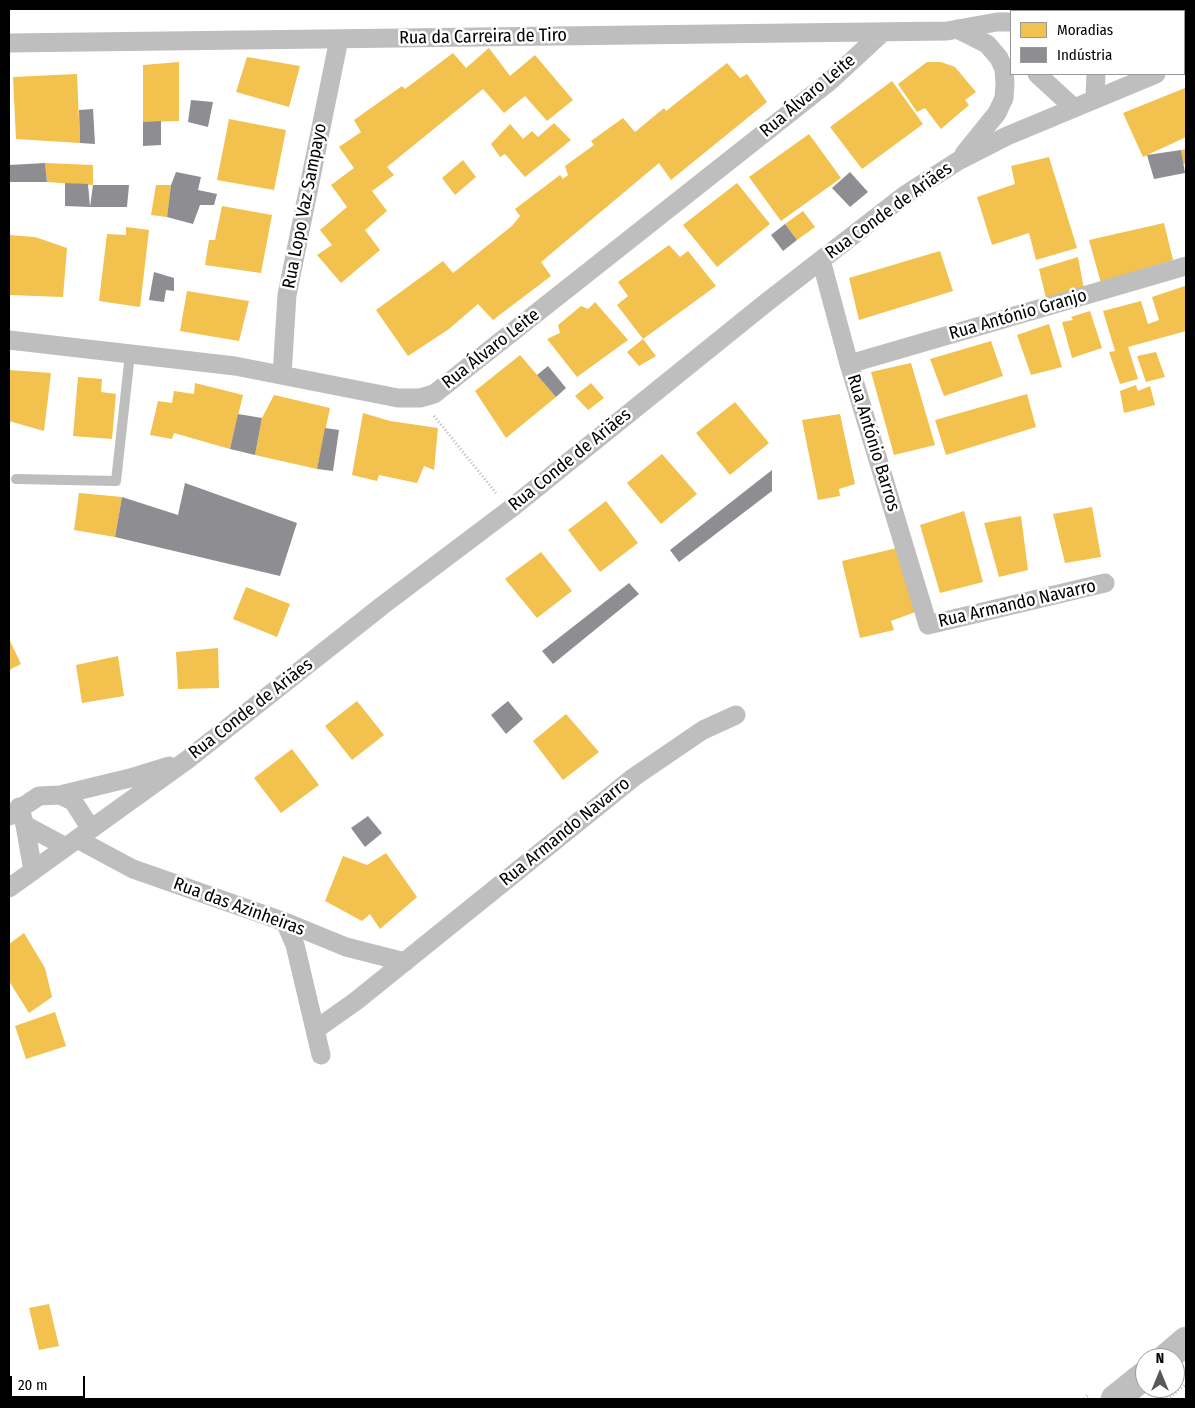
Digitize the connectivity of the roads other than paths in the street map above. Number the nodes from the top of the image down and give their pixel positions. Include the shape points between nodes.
1 (1010, 22) edge
2 (958, 29) junction
3 (883, 32) junction
4 (339, 39) junction
5 (9, 43) edge
6 (987, 44) junction
7 (1010, 53) edge
8 (1038, 75) edge
9 (1096, 75) edge
10 (1153, 75) edge
11 (1095, 98) junction
12 (1074, 107) junction
13 (958, 161) junction
14 (821, 260) junction
15 (1186, 266) edge
16 (9, 340) edge
17 (130, 354) junction
18 (849, 364) junction
19 (282, 375) junction
20 (16, 479) dead end
21 (1105, 583) dead end
22 (928, 625) joint
23 (736, 716) dead end
24 (187, 760) junction
25 (60, 795) junction
26 (12, 809) edge
27 (25, 825) junction
28 (78, 838) junction
29 (33, 870) junction
30 (9, 888) edge
31 (285, 922) junction
32 (405, 962) junction
33 (315, 1030) junction
34 (321, 1055) dead end
35 (1135, 1383) edge
36 (1115, 1399) edge

1 - 2 street, Rua da Carreira de Tiro
2 - 3 street, Rua da Carreira de Tiro
2 - 6 street
3 - 4 street, Rua da Carreira de Tiro
3 - 19 street, Rua Álvaro Leite via 830,81 434,394 398,398
4 - 5 street, Rua da Carreira de Tiro
4 - 19 street, Rua Lopo Vaz Sampayo via 287,295
6 - 7 street
6 - 13 street via 1004,70 1004,98 987,127
8 - 12 street
9 - 11 street
10 - 11 street, Rua Conde de Ariães
11 - 12 street, Rua Conde de Ariães
12 - 13 street, Rua Conde de Ariães
13 - 14 street, Rua Conde de Ariães via 905,195
14 - 18 street, Rua António Barros
14 - 24 street, Rua Conde de Ariães via 509,510
15 - 18 street, Rua António Granjo
16 - 17 street, Rua Álvaro Leite
17 - 19 street, Rua Álvaro Leite
17 - 20 lane via 116,481
18 - 22 street, Rua António Barros
21 - 22 street, Rua Armando Navarro
23 - 32 street, Rua Armando Navarro via 703,730 634,777
24 - 25 street
24 - 28 street, Rua Conde de Ariães
25 - 26 street via 39,796
25 - 28 street via 73,801
26 - 27 street
27 - 28 street, Rua das Azinheiras
27 - 29 street
28 - 29 street, Rua Conde de Ariães
28 - 31 street, Rua das Azinheiras via 133,869
29 - 30 street, Rua Conde de Ariães
31 - 32 street, Rua das Azinheiras via 346,947
31 - 33 street via 295,945
32 - 33 street, Rua Armando Navarro
33 - 34 street
35 - 36 main road

